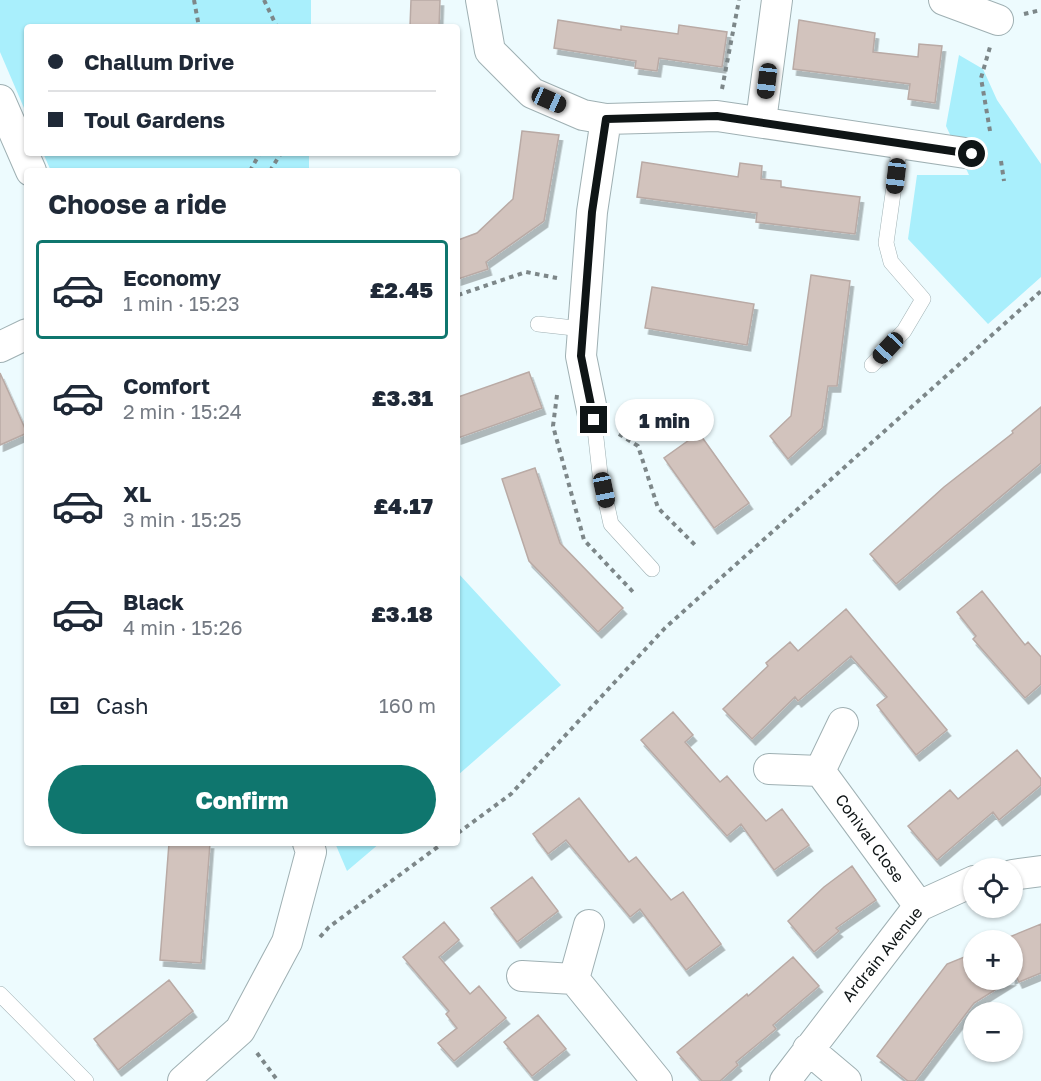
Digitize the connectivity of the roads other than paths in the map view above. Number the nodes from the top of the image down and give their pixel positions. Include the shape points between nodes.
1 (481, 0) edge
2 (777, 0) edge
3 (944, 0) edge
4 (998, 20) road end
5 (0, 100) edge
6 (606, 119) junction
7 (761, 121) junction
8 (900, 144) junction
9 (972, 154) road end
10 (24, 155) edge
11 (538, 324) dead end
12 (583, 329) junction
13 (24, 335) edge
14 (0, 347) edge
15 (872, 365) dead end
16 (594, 420) joint
17 (652, 569) dead end
18 (843, 723) dead end
19 (769, 769) dead end
20 (820, 771) junction
21 (309, 846) edge
22 (1041, 871) edge
23 (1023, 873) edge
24 (963, 886) edge
25 (919, 906) junction
26 (589, 925) dead end
27 (522, 976) dead end
28 (574, 978) junction
29 (0, 994) edge
30 (808, 1049) junction
31 (86, 1081) edge
32 (183, 1081) edge
33 (657, 1081) edge
34 (784, 1081) edge
35 (846, 1081) edge

1 - 6 street via 490,51 532,93 583,115
2 - 7 street
3 - 4 street
5 - 10 street
6 - 7 street via 717,116
6 - 12 street via 592,212
7 - 8 street
8 - 9 street
8 - 15 lane via 886,243 891,262 923,299 904,331
11 - 12 lane
12 - 16 street via 581,356
13 - 14 street
16 - 17 lane via 611,524
18 - 20 street
19 - 20 street
20 - 25 street, Conival Close
21 - 32 street via 311,852 287,942 240,1030
22 - 23 street
24 - 25 street, Ardrain Avenue
25 - 30 street, Ardrain Avenue
26 - 28 street
27 - 28 street
28 - 33 street
29 - 31 lane
30 - 34 street, Ardrain Avenue
30 - 35 street

